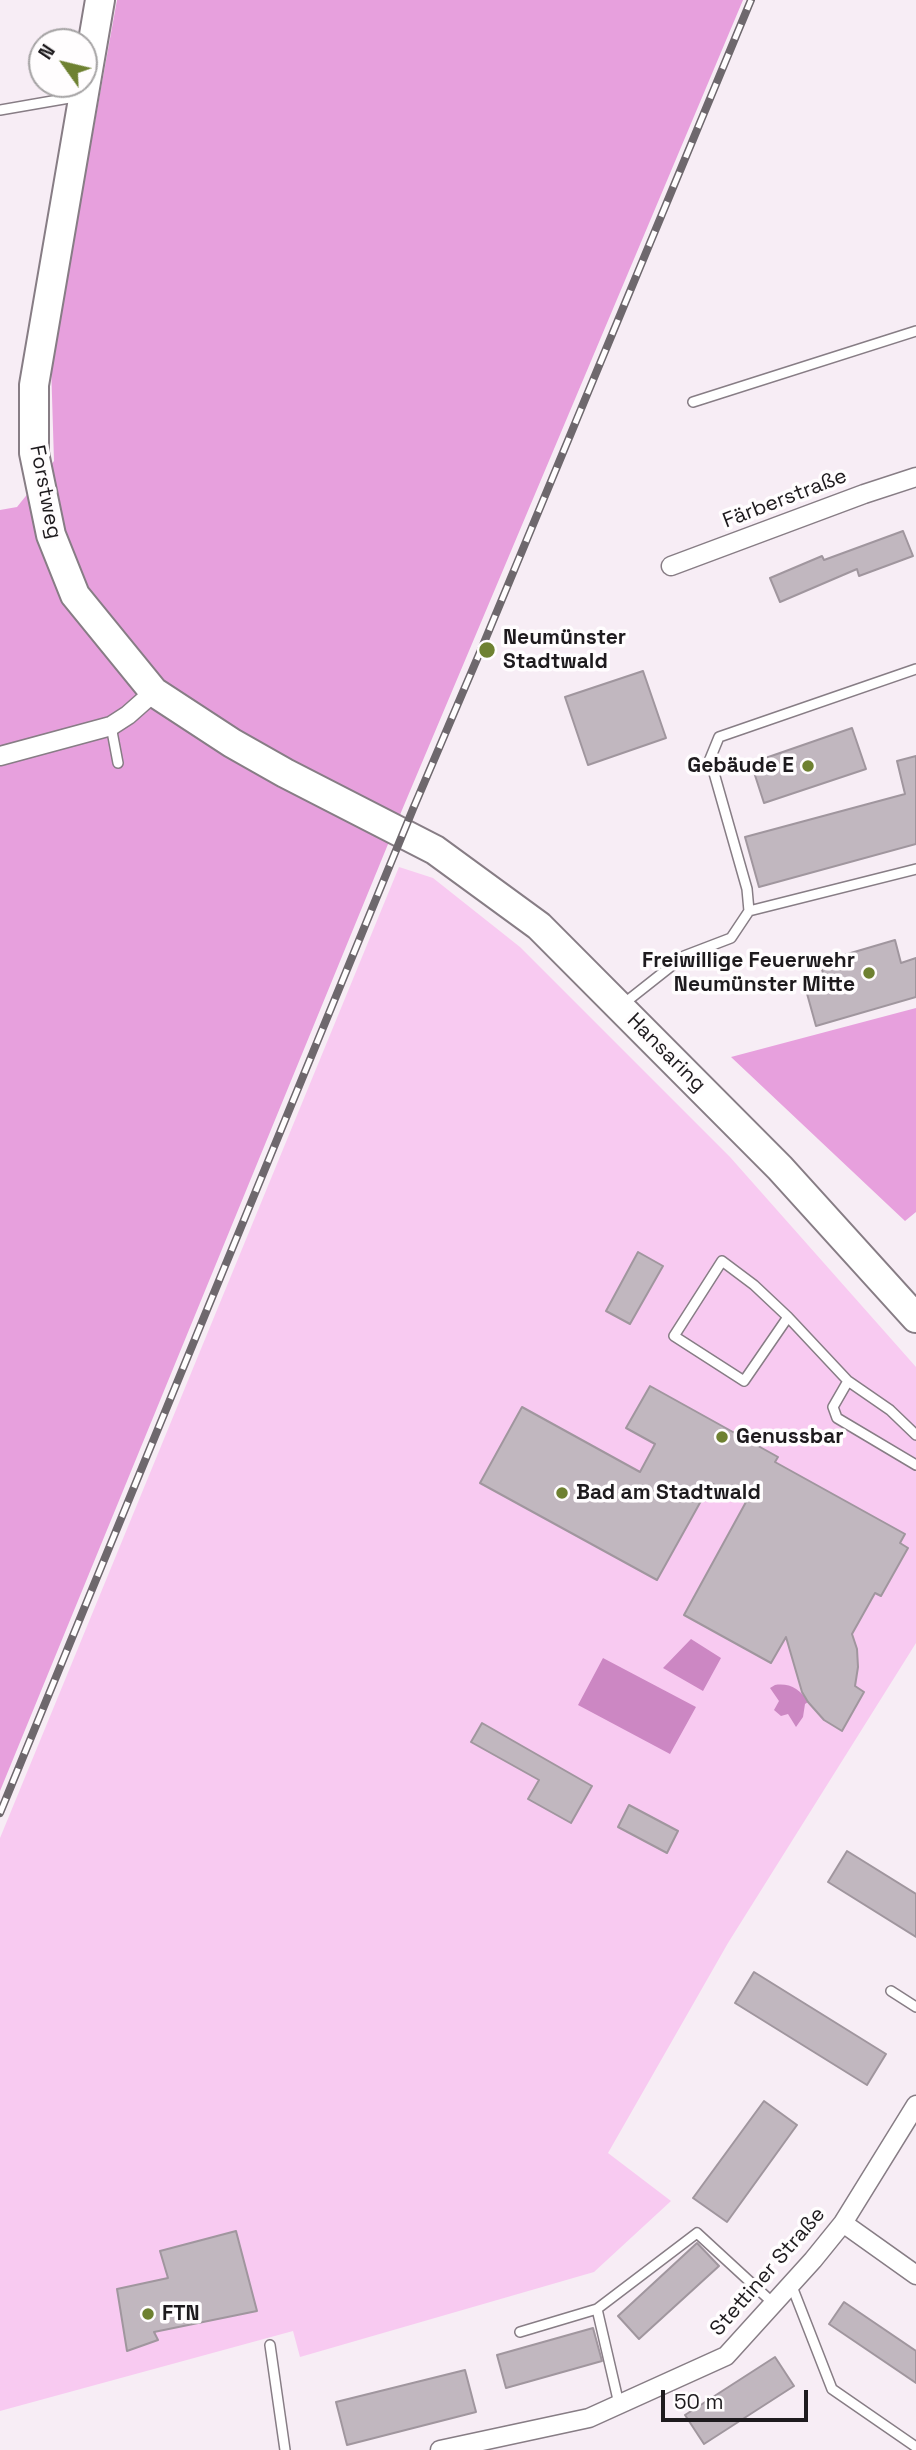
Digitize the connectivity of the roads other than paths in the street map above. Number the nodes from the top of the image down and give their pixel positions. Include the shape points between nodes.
1 (100, 0) edge
2 (95, 28) edge
3 (71, 98) edge
4 (83, 98) edge
5 (0, 110) edge
6 (916, 331) edge
7 (692, 402) dead end
8 (916, 477) edge
9 (671, 566) dead end
10 (916, 669) edge
11 (153, 692) junction
12 (111, 726) junction
13 (0, 756) edge
14 (118, 763) dead end
15 (386, 824) joint
16 (916, 869) edge
17 (749, 911) junction
18 (620, 1007) junction
19 (788, 1317) junction
20 (916, 1318) edge
21 (848, 1381) junction
22 (916, 1435) edge
23 (916, 1465) edge
24 (891, 1991) dead end
25 (916, 2007) edge
26 (916, 2105) edge
27 (843, 2222) junction
28 (916, 2275) edge
29 (791, 2284) junction
30 (773, 2304) junction
31 (597, 2309) junction
32 (520, 2332) dead end
33 (270, 2345) dead end
34 (619, 2404) junction
35 (916, 2447) edge
36 (285, 2450) edge
37 (440, 2450) edge

1 - 2 main road, Forstweg
3 - 5 lane
4 - 11 main road, Forstweg via 34,385 34,453 51,535 75,595
6 - 7 lane
8 - 9 street, Färberstraße
10 - 17 lane via 719,737 710,759 747,889
11 - 12 street
11 - 15 main road, Forstweg via 243,749
12 - 13 street
12 - 14 lane
15 - 18 main road, Hansaring via 435,850 539,926
16 - 17 lane
17 - 18 lane via 731,938 684,956
18 - 20 main road, Hansaring via 780,1168
19 - 19 lane via 744,1381 674,1336 722,1261
19 - 21 lane
21 - 22 lane
21 - 23 lane via 833,1407 837,1418
24 - 25 lane
26 - 27 street, Stettiner Straße
27 - 28 street
27 - 29 street, Stettiner Straße
29 - 30 street, Stettiner Straße
29 - 35 lane via 832,2389
30 - 31 lane via 697,2233
30 - 34 street, Stettiner Straße via 726,2356
31 - 32 lane
31 - 34 lane
33 - 36 lane
34 - 37 street, Stettiner Straße via 589,2418

